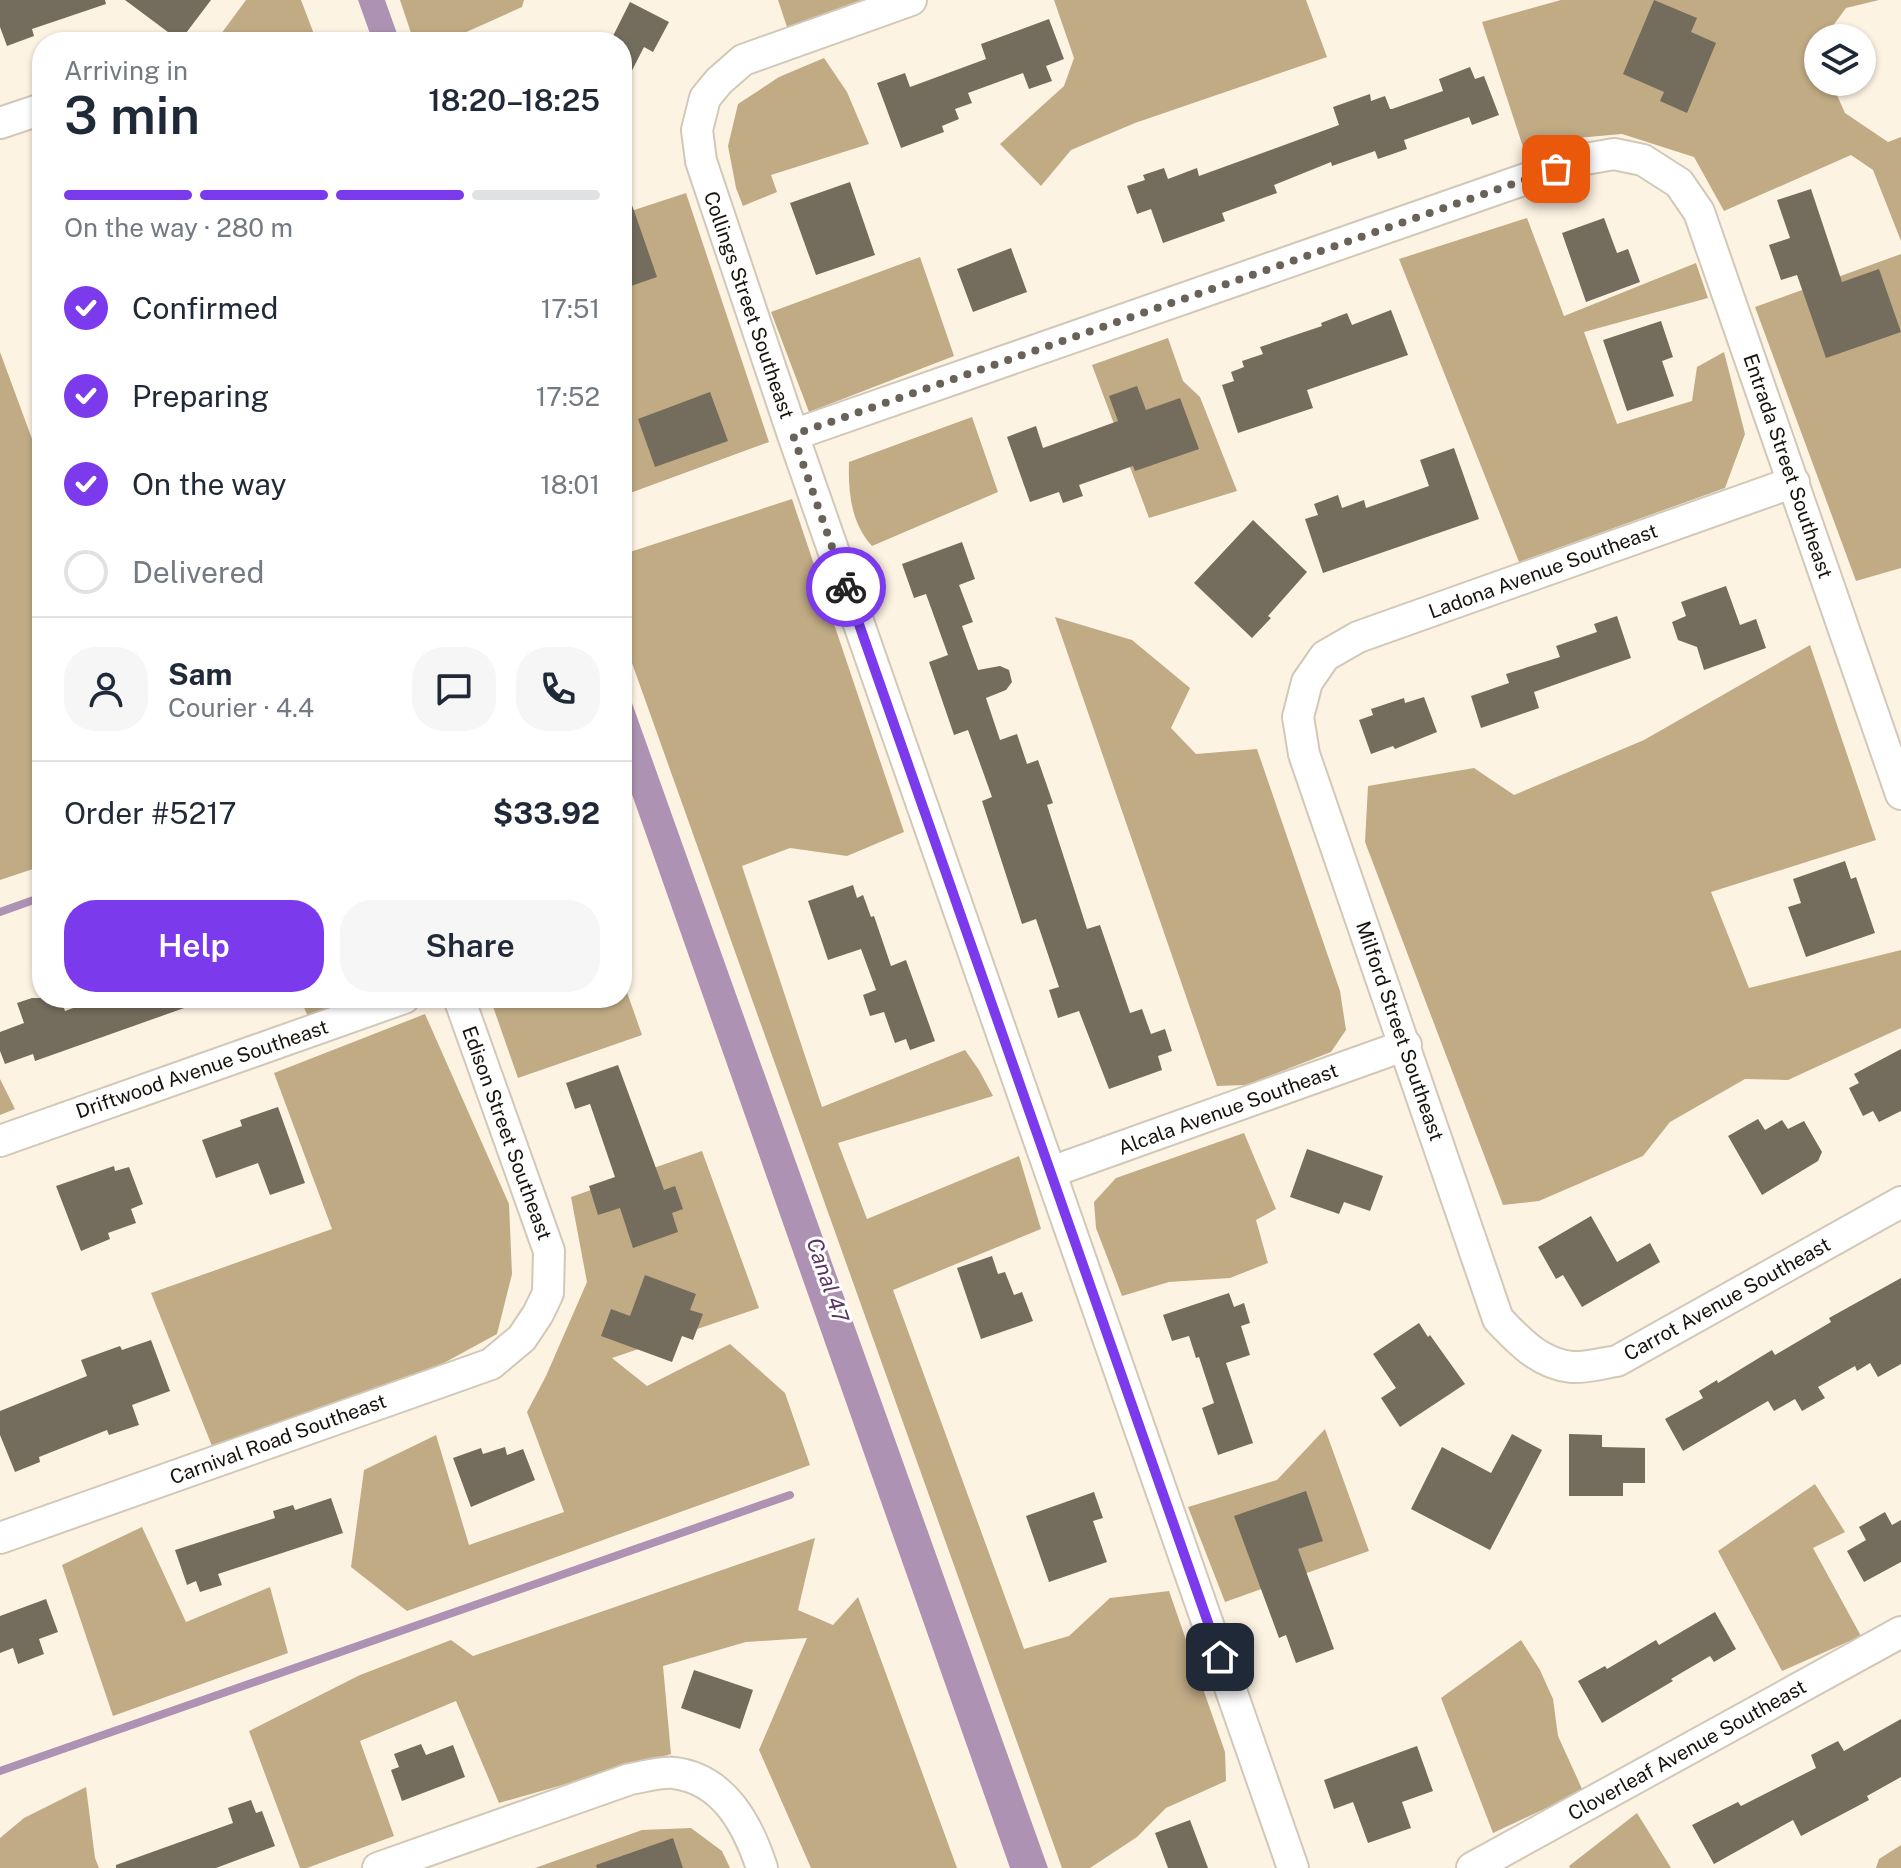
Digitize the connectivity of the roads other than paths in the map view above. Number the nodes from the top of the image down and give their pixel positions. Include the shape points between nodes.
1 (911, 0) edge
2 (32, 112) edge
3 (0, 123) edge
4 (793, 435) junction
5 (1794, 482) junction
6 (1307, 682) joint
7 (1901, 794) edge
8 (376, 1008) edge
9 (463, 1008) edge
10 (1406, 1045) junction
11 (0, 1141) edge
12 (1051, 1172) junction
13 (1901, 1202) edge
14 (538, 1314) joint
15 (1545, 1360) joint
16 (0, 1538) edge
17 (1901, 1632) edge
18 (378, 1868) edge
19 (762, 1868) edge
20 (1293, 1868) edge
21 (1472, 1868) edge

1 - 4 street, Collings Street Southeast via 743,60 705,98 697,130 701,161
2 - 3 street
4 - 5 street, Entrada Street Southeast via 1580,160 1614,154 1643,160 1679,183 1699,212
4 - 12 street, Collings Street Southeast
5 - 6 street, Ladona Avenue Southeast via 1358,637 1325,656
5 - 7 street, Entrada Street Southeast
6 - 10 street, Milford Street Southeast via 1298,717 1304,754
8 - 11 street, Driftwood Avenue Southeast
9 - 14 street, Edison Street Southeast via 549,1251 548,1293
10 - 12 street, Alcala Avenue Southeast
10 - 15 street, Milford Street Southeast via 1498,1319
12 - 20 street, Collings Street Southeast
13 - 15 street, Carrot Avenue Southeast via 1617,1361 1573,1367
14 - 16 street, Carnival Road Southeast via 522,1338 491,1364
17 - 21 street, Cloverleaf Avenue Southeast
18 - 19 street via 630,1779 671,1772 702,1780 732,1805 752,1837

